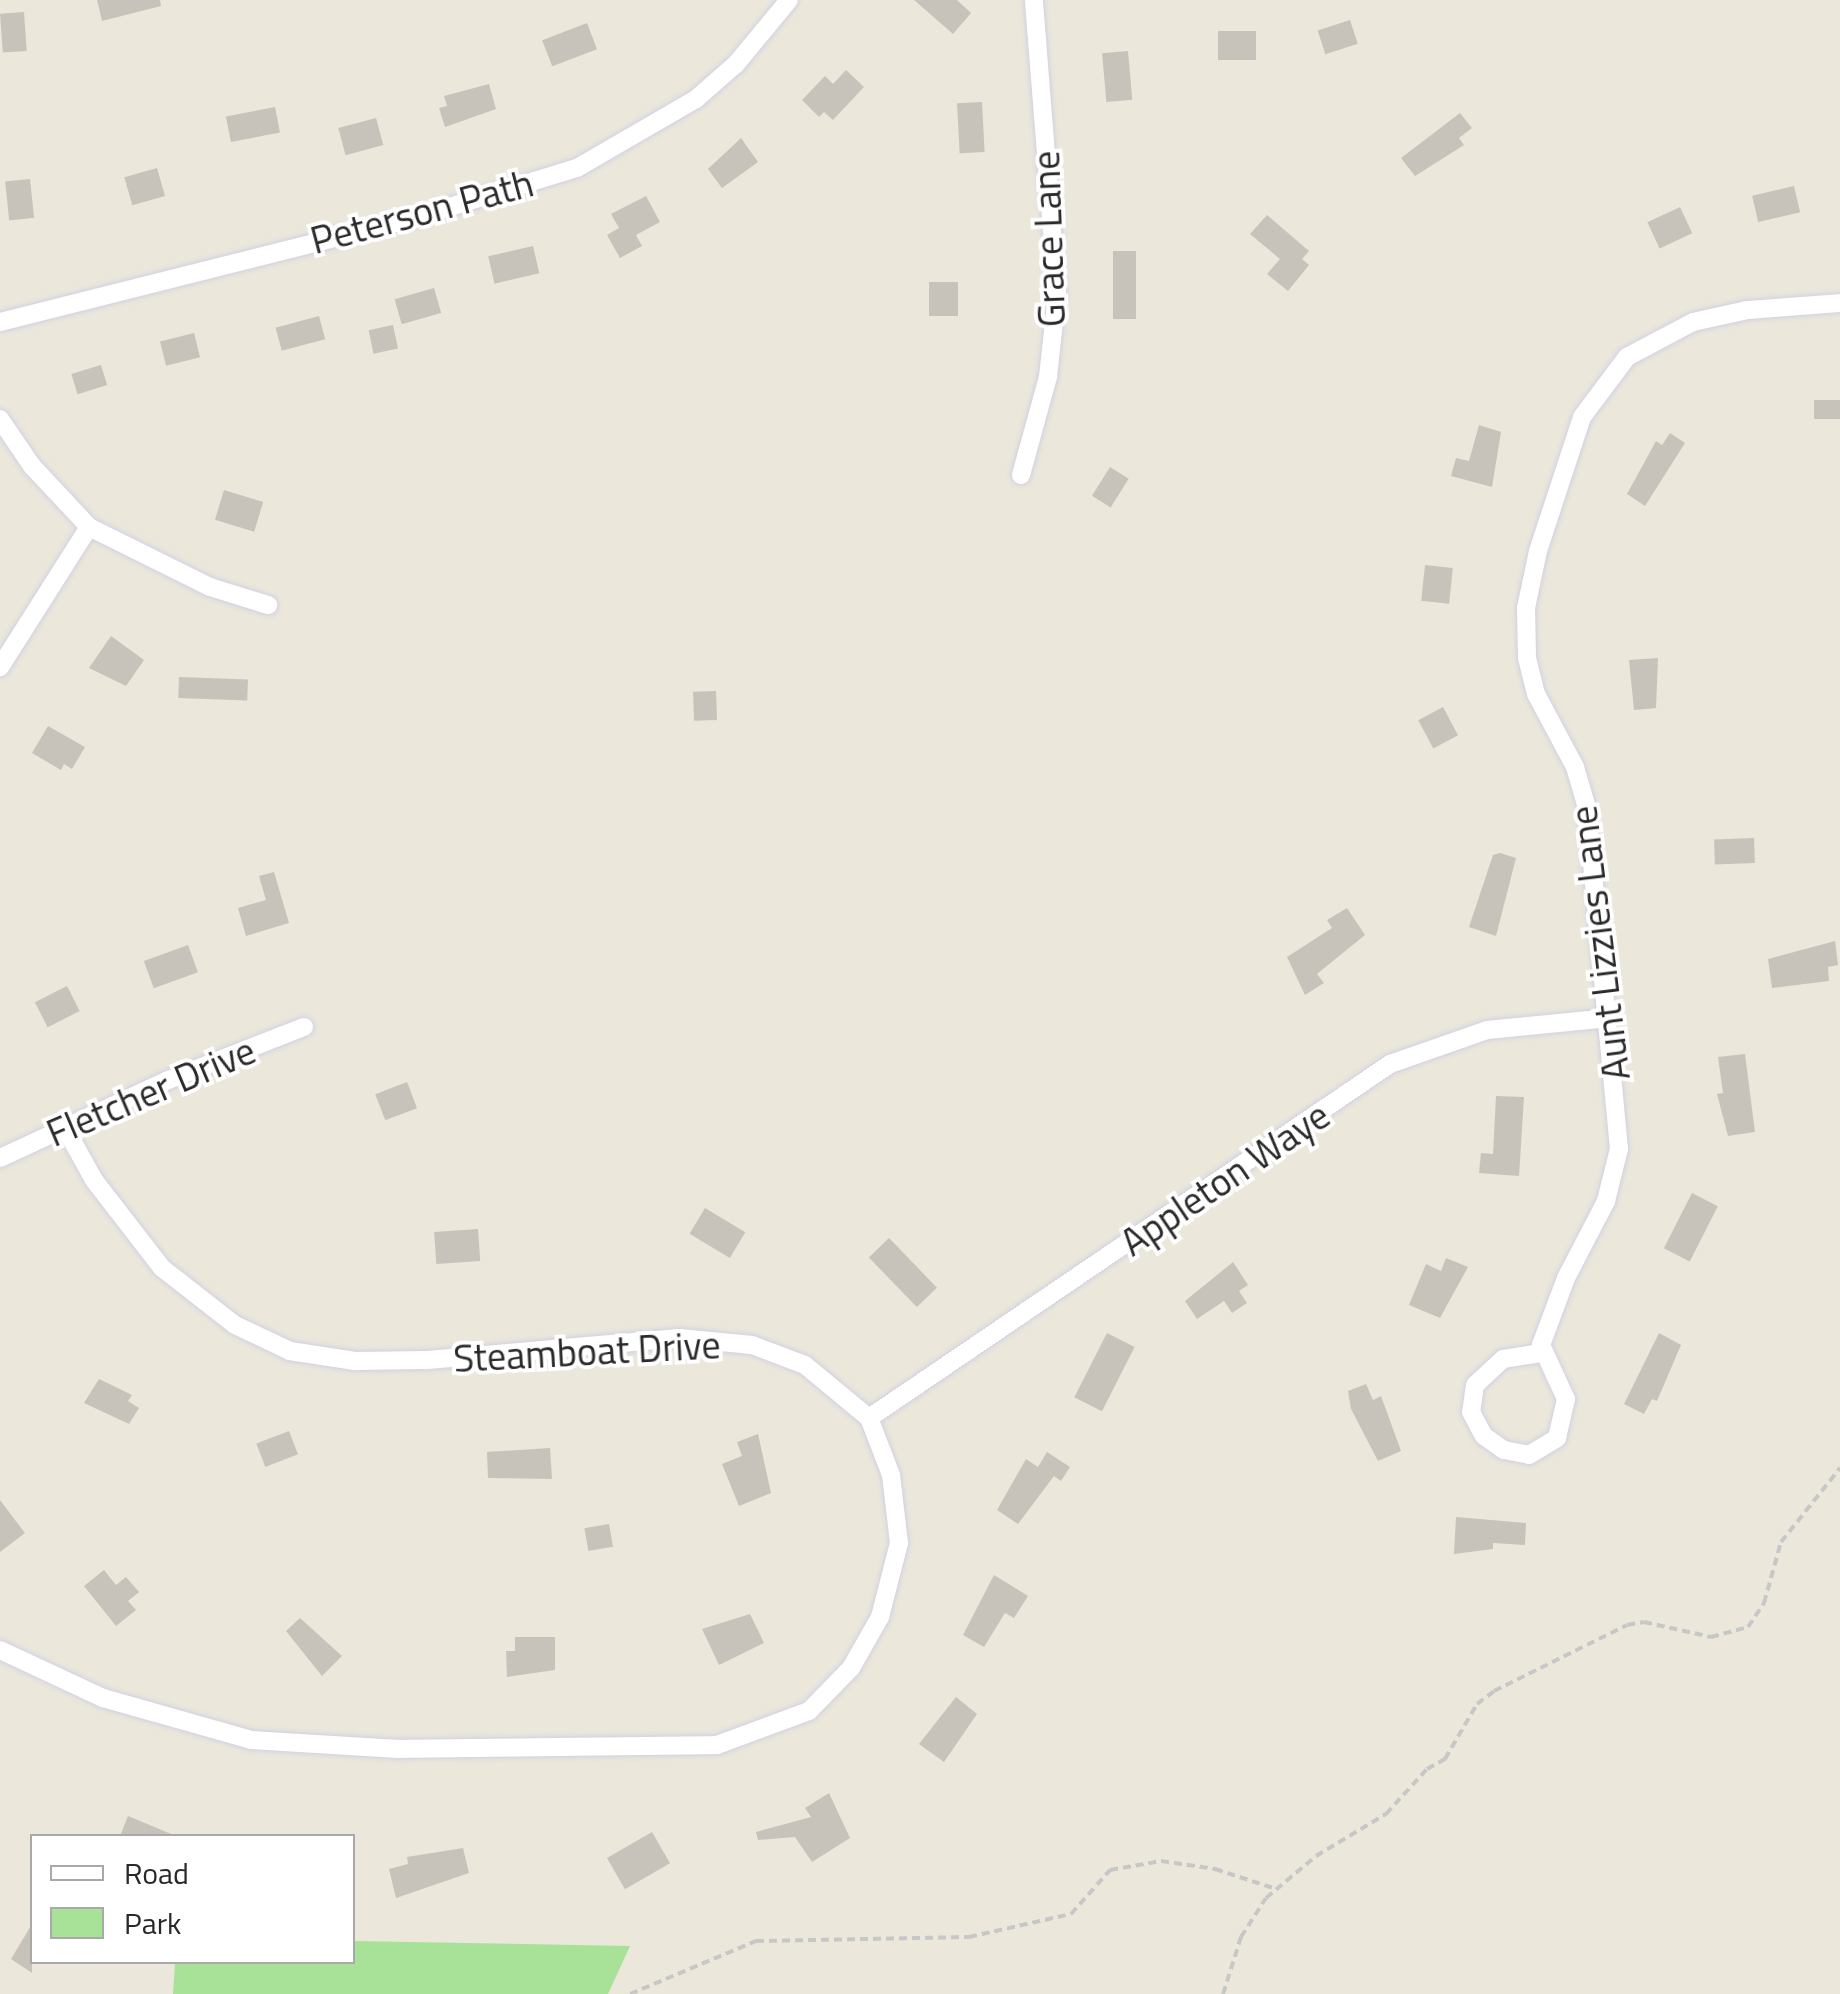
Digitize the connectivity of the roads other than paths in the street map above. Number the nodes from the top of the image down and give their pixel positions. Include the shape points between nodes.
1 (789, 0) edge
2 (1034, 0) edge
3 (1840, 303) edge
4 (0, 322) edge
5 (0, 419) edge
6 (1021, 475) dead end
7 (89, 527) junction
8 (268, 606) dead end
9 (0, 667) edge
10 (1609, 1018) junction
11 (304, 1027) dead end
12 (65, 1128) junction
13 (0, 1158) edge
14 (1541, 1353) junction
15 (869, 1418) junction
16 (0, 1650) edge

1 - 4 street, Peterson Path via 736,64 696,98 577,168 430,213
2 - 6 street, Grace Lane via 1057,294 1048,377
3 - 10 street, Aunt Lizzies Lane via 1747,310 1661,334 1607,378 1571,446 1531,578 1527,658 1536,694 1588,808
5 - 7 street via 32,466
7 - 8 street via 210,588
7 - 9 street
10 - 14 street, Aunt Lizzies Lane via 1620,1126 1616,1172 1566,1278
10 - 15 street, Appleton Waye via 1487,1030 1390,1064
11 - 12 street, Fletcher Drive
12 - 13 street, Fletcher Drive
12 - 15 street, Steamboat Drive via 94,1180 162,1268 235,1326 290,1351 355,1361 425,1360 679,1338 723,1341 805,1365
14 - 14 street via 1504,1359 1475,1385 1472,1412 1484,1436 1504,1450 1545,1450 1561,1428 1566,1399
15 - 16 street, Steamboat Drive via 892,1475 900,1521 880,1618 851,1668 809,1712 749,1737 675,1748 290,1745 103,1698

